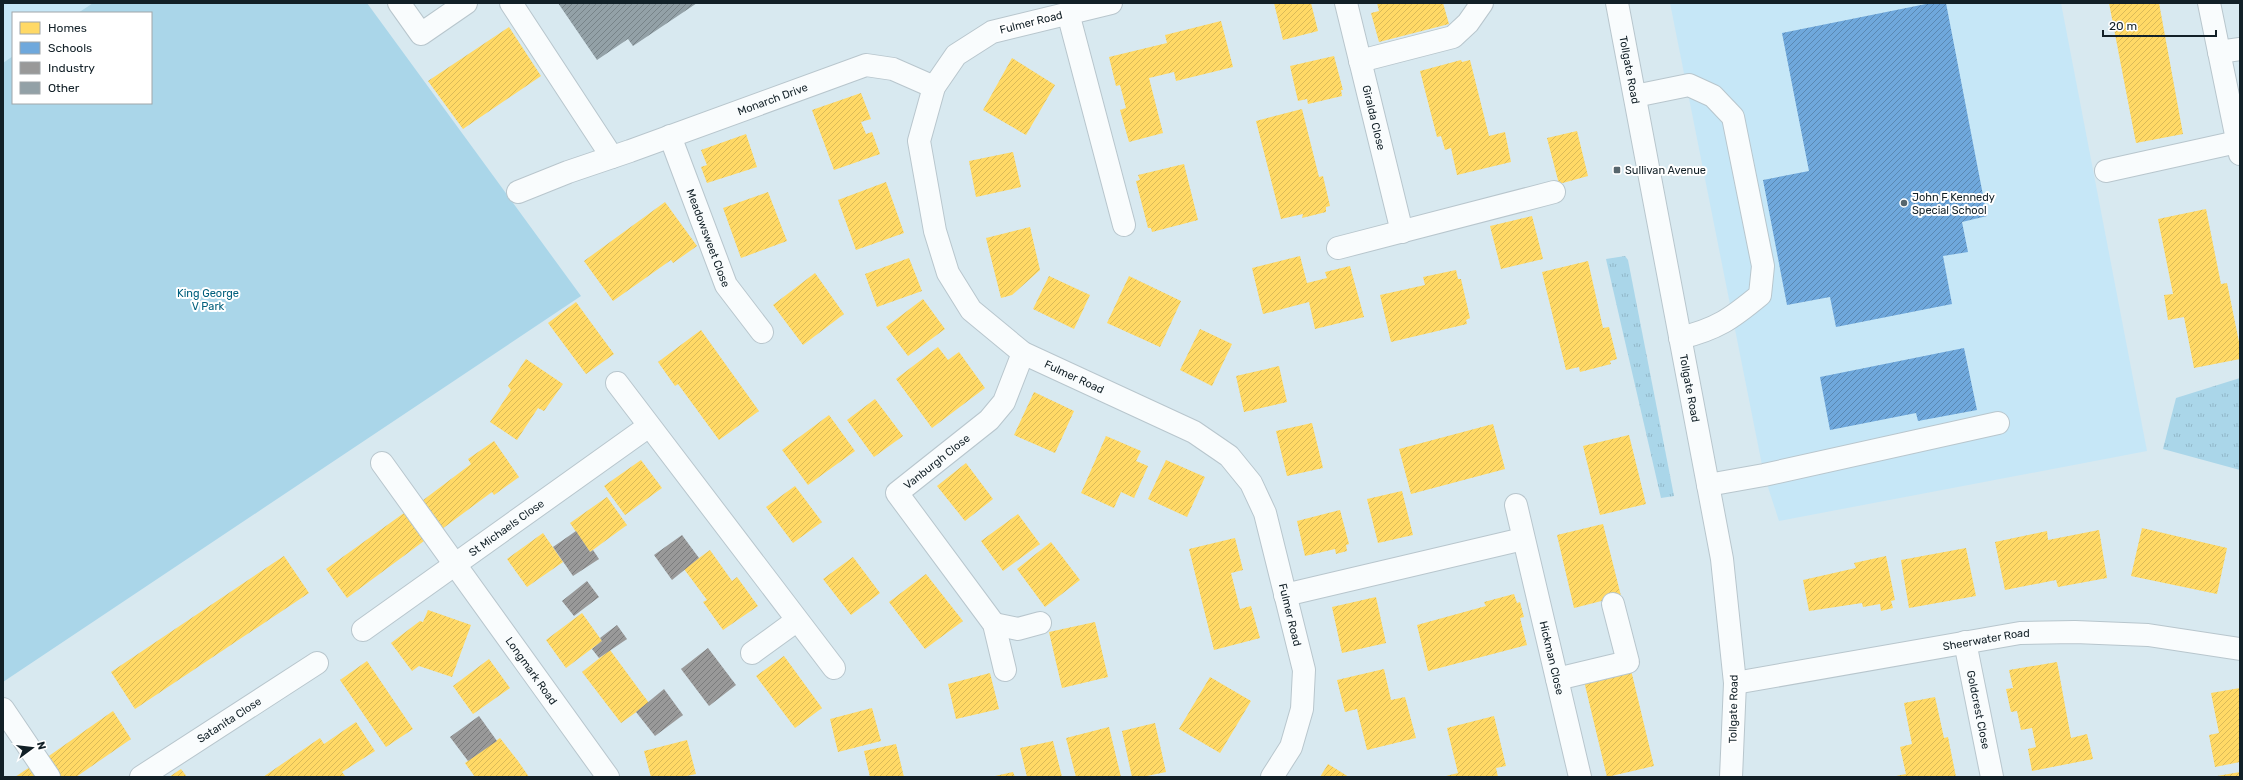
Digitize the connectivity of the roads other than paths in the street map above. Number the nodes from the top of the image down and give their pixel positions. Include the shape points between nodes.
1 (399, 3) edge
2 (466, 3) edge
3 (511, 3) edge
4 (1111, 3) edge
5 (1346, 3) edge
6 (1482, 3) edge
7 (1617, 3) edge
8 (2210, 3) edge
9 (1068, 13) junction
10 (2230, 51) edge
11 (1360, 60) junction
12 (934, 87) junction
13 (1634, 96) junction
14 (670, 136) junction
15 (2239, 148) edge
16 (612, 157) junction
17 (2106, 171) dead end
18 (518, 192) dead end
19 (1554, 192) dead end
20 (1124, 225) dead end
21 (1402, 232) junction
22 (1338, 248) dead end
23 (762, 332) dead end
24 (1680, 338) junction
25 (1023, 353) junction
26 (617, 383) dead end
27 (1998, 423) dead end
28 (649, 426) junction
29 (382, 463) dead end
30 (1708, 485) junction
31 (1516, 505) dead end
32 (1523, 539) junction
33 (454, 566) junction
34 (1285, 595) junction
35 (1613, 604) dead end
36 (796, 621) junction
37 (1040, 623) dead end
38 (994, 624) junction
39 (363, 630) dead end
40 (1965, 642) junction
41 (2240, 649) edge
42 (752, 653) dead end
43 (317, 663) dead end
44 (834, 668) dead end
45 (1005, 670) dead end
46 (1557, 679) junction
47 (1735, 684) junction
48 (3, 708) edge
49 (49, 777) edge
50 (141, 777) edge
51 (608, 777) edge
52 (1272, 777) edge
53 (1580, 777) edge
54 (1731, 777) edge
55 (1992, 777) edge

1 - 2 street via 421,34
3 - 16 street
4 - 9 street, Fulmer Road
5 - 11 street, Giralda Close
6 - 11 street via 1468,23 1452,37
7 - 13 street, Tollgate Road
8 - 10 street
9 - 12 street, Fulmer Road via 992,32 956,55
9 - 20 street, Fulmer Road
10 - 15 street
11 - 21 street, Giralda Close
12 - 14 street, Monarch Drive via 893,69 866,65
12 - 25 street, Fulmer Road via 919,141 935,231 948,273 971,310
13 - 24 street, Tollgate Road
13 - 24 street via 1689,85 1713,96 1733,117 1763,266 1760,295 1718,326
14 - 16 street, Monarch Drive
14 - 23 street, Meadowsweet Close via 726,285
15 - 17 street
16 - 18 street, Monarch Drive
19 - 21 street
21 - 22 street
24 - 30 street, Tollgate Road
25 - 34 street, Fulmer Road via 1194,432 1229,456 1251,483 1265,513
25 - 38 street, Vanburgh Close via 1004,402 989,420 897,493
26 - 28 street
27 - 30 street
28 - 33 street, St Michaels Close
28 - 36 street
29 - 33 street, Longmark Road
30 - 47 street, Tollgate Road via 1722,559
31 - 32 street, Hickman Close
32 - 34 street
32 - 46 street, Hickman Close
33 - 39 street, St Michaels Close
33 - 51 street, Longmark Road
34 - 52 street, Fulmer Road via 1304,670 1302,709 1291,747
35 - 46 street via 1628,662
36 - 42 street
36 - 44 street
37 - 38 street via 1018,628
38 - 45 street, Vanburgh Close
40 - 41 street, Sheerwater Road via 2020,633 2075,632 2148,635
40 - 47 street, Sheerwater Road
40 - 55 street, Goldcrest Close
43 - 50 street, Satanita Close
46 - 53 street, Hickman Close
47 - 54 street, Tollgate Road
48 - 49 street

